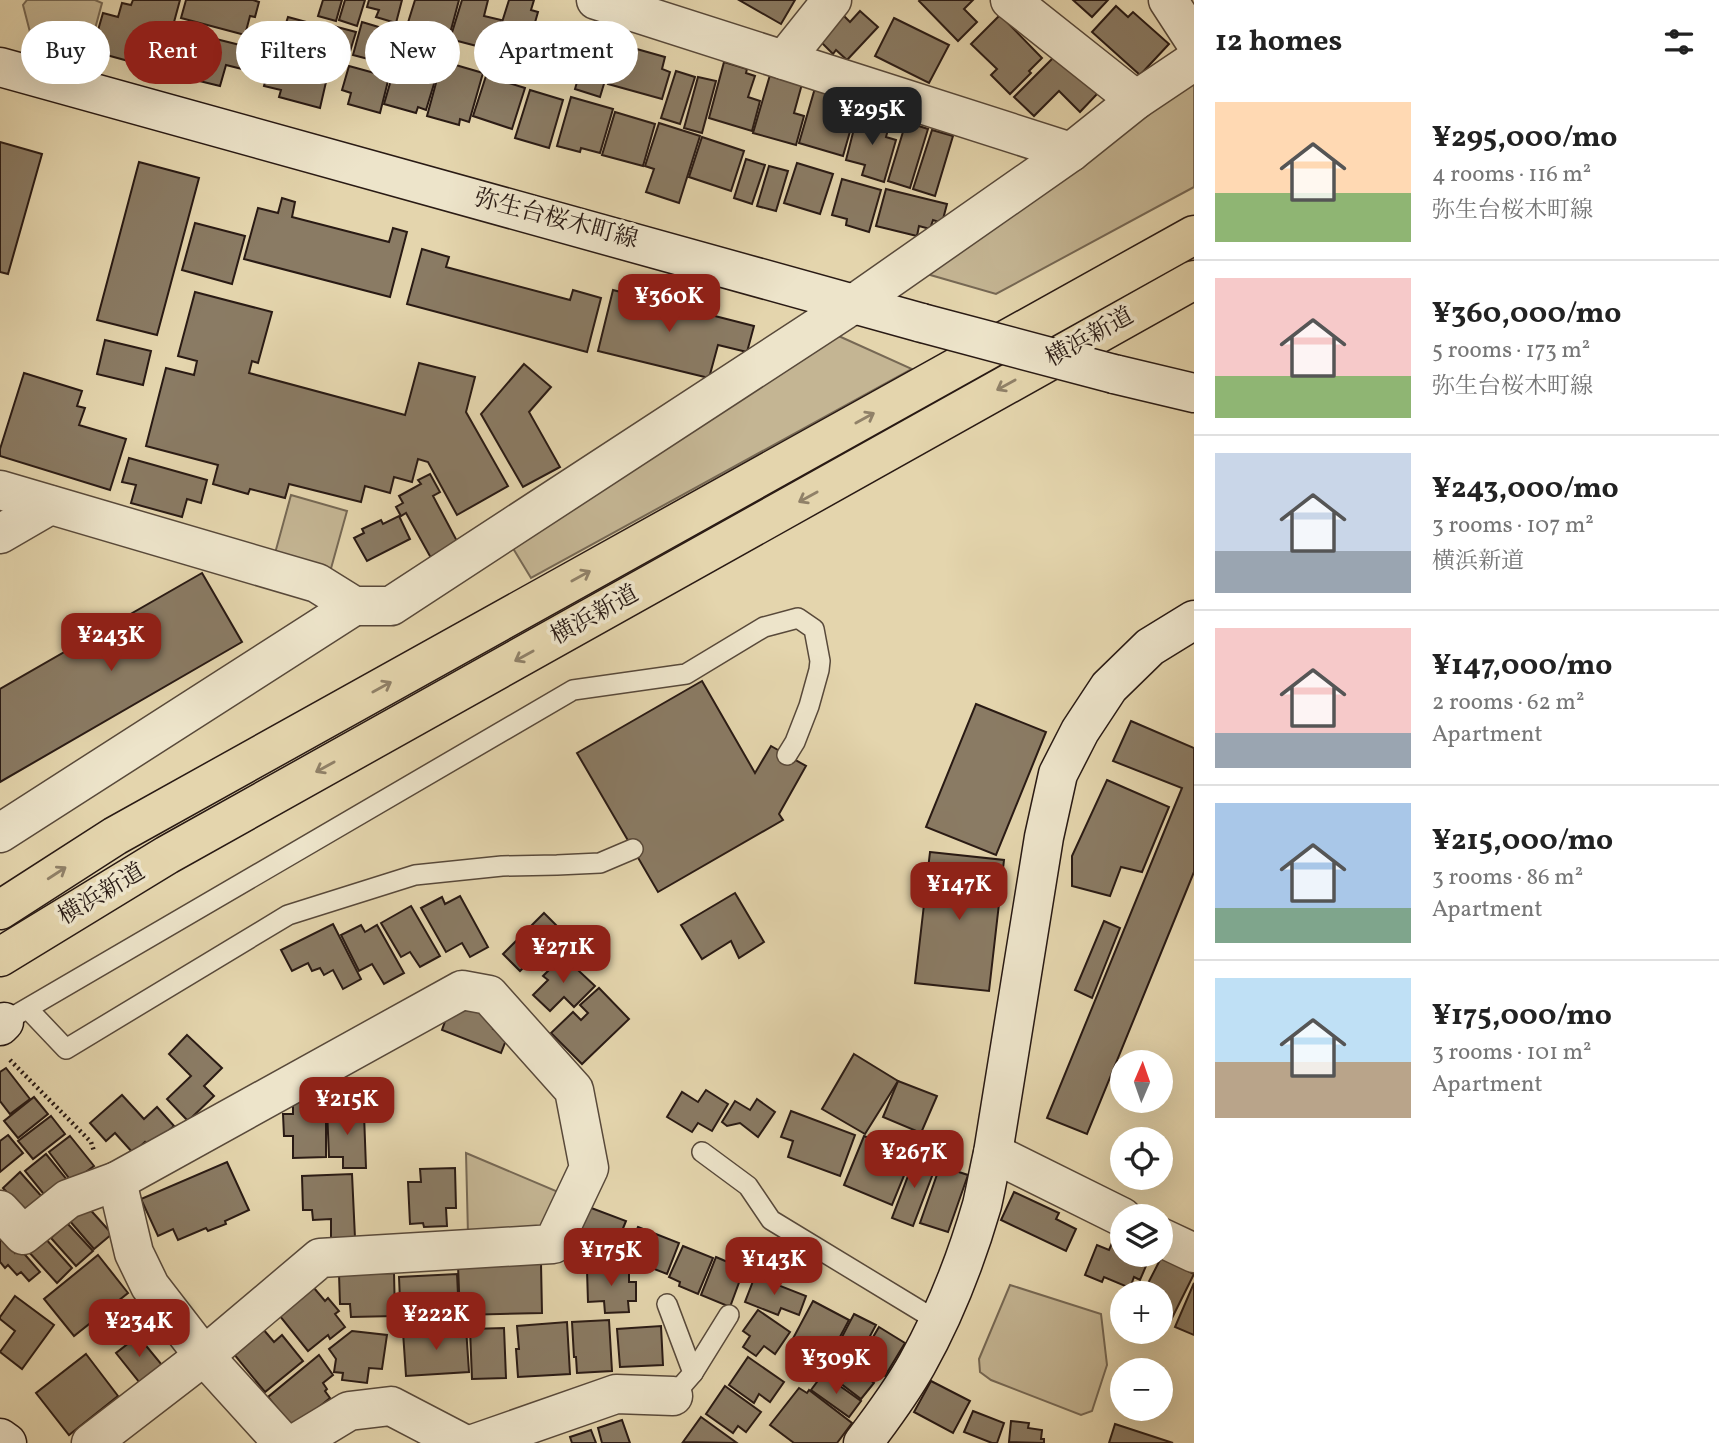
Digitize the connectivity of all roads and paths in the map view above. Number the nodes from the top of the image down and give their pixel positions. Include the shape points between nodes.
1 (832, 0) edge
2 (1010, 0) edge
3 (1168, 0) edge
4 (605, 1) edge
5 (1194, 40) edge
6 (784, 60) junction
7 (1194, 61) edge
8 (0, 67) edge
9 (1136, 100) junction
10 (1071, 152) junction
11 (1194, 235) edge
12 (1194, 280) edge
13 (855, 303) junction
14 (1194, 393) edge
15 (0, 490) edge
16 (50, 505) junction
17 (0, 534) edge
18 (354, 606) junction
19 (1194, 620) edge
20 (787, 755) dead end
21 (0, 833) edge
22 (633, 849) dead end
23 (0, 910) edge
24 (0, 957) edge
25 (10, 1028) edge
26 (91, 1142) dead end
27 (702, 1152) dead end
28 (993, 1153) junction
29 (117, 1181) junction
30 (0, 1210) edge
31 (1110, 1211) edge
32 (1173, 1243) edge
33 (1194, 1253) edge
34 (667, 1304) dead end
35 (729, 1315) dead end
36 (939, 1322) junction
37 (204, 1356) junction
38 (683, 1385) junction
39 (0, 1438) edge
40 (7, 1443) edge
41 (91, 1443) edge
42 (283, 1443) edge
43 (296, 1443) edge
44 (462, 1443) edge
45 (476, 1443) edge
46 (863, 1443) edge

1 - 6 street
2 - 9 street
3 - 5 street
4 - 6 street
6 - 10 street
7 - 9 street
8 - 13 street, 弥生台桜木町線
9 - 10 street
10 - 13 street
23 -> 11 highway, 横浜新道 via 115,836
12 -> 24 highway, 横浜新道 via 167,855
13 - 14 street, 弥生台桜木町線, bridge
13 - 18 street via 391,606
15 - 16 street
16 - 17 street
16 - 18 street via 317,583
18 - 21 street
19 - 28 street via 1150,647 1109,687 1058,774
20 - 25 lane via 810,706 820,661 814,629 798,618 764,627 685,674 573,690
22 - 25 lane via 600,863 415,875 288,915 66,1049
25 - 26 path
27 - 36 lane via 748,1186 771,1220
28 - 31 street
28 - 36 street via 972,1237
29 - 30 street via 68,1199 23,1235
29 - 37 street via 134,1253 150,1286
29 - 37 street via 462,990 489,995 574,1090 589,1168 553,1244 320,1258
32 - 33 street
34 - 38 lane
35 - 38 lane
36 - 46 street
37 - 41 street
37 - 42 street
38 - 45 street via 616,1394
39 - 40 street
43 - 44 street via 349,1412 391,1406

